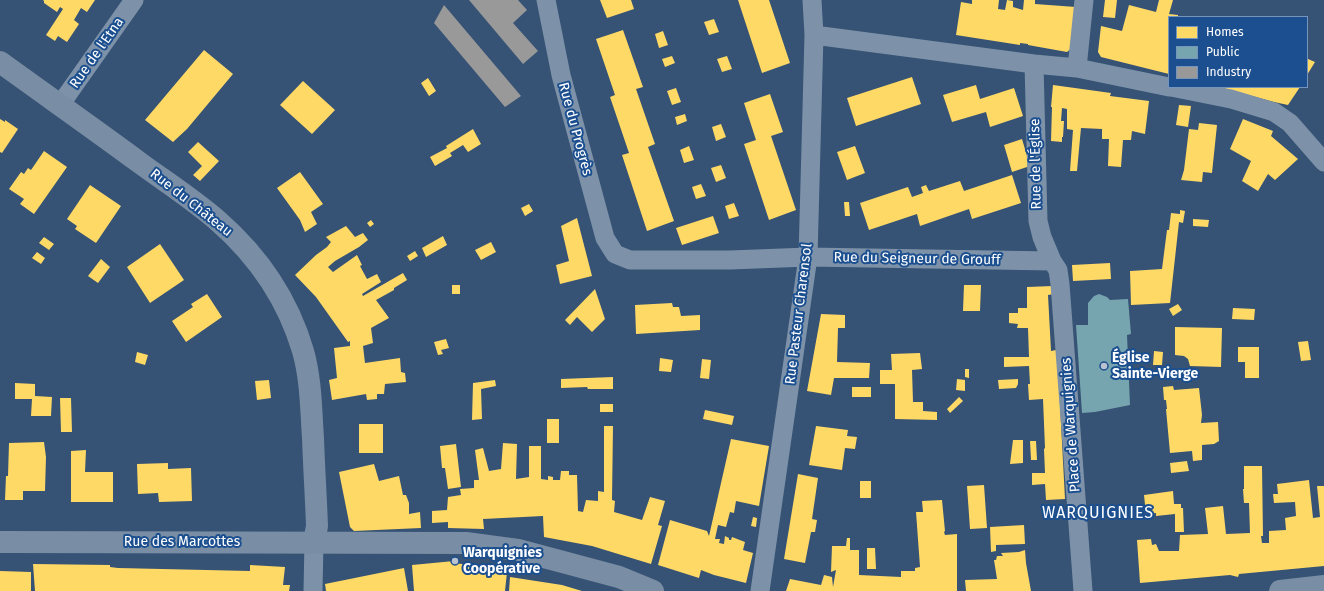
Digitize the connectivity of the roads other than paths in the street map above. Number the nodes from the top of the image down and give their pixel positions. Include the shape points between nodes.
1 (134, 0) edge
2 (546, 0) edge
3 (812, 0) edge
4 (1084, 0) edge
5 (814, 35) junction
6 (0, 62) edge
7 (1034, 64) junction
8 (1077, 68) junction
9 (1168, 87) edge
10 (1175, 88) edge
11 (60, 105) junction
12 (1324, 162) edge
13 (615, 254) joint
14 (808, 256) junction
15 (1052, 261) junction
16 (0, 542) edge
17 (314, 542) junction
18 (1324, 586) edge
19 (313, 591) edge
20 (653, 591) edge
21 (760, 591) edge
22 (1083, 591) edge
23 (1280, 591) edge

1 - 11 street, Rue de l'Etna
2 - 13 street, Rue du Progrès via 561,75 605,238
3 - 5 street, Rue Pasteur Charensol
4 - 8 street
5 - 7 street
5 - 14 street, Rue Pasteur Charensol
6 - 11 street, Rue du Château
7 - 8 street
7 - 15 street, Rue de l'Église via 1038,220
8 - 9 street
10 - 12 street via 1231,99 1274,112 1290,123
11 - 17 street, Rue du Château via 218,221 250,252 277,290 293,322 307,373 317,526
13 - 14 street, Rue du Seigneur de Grouff via 630,260 730,260
14 - 15 street, Rue du Seigneur de Grouff
14 - 21 street, Rue Pasteur Charensol
15 - 22 street, Place de Warquignies via 1058,270 1060,284
16 - 17 street, Rue des Marcottes
17 - 19 street
17 - 20 street, Rue des Marcottes via 466,543 518,550 619,577
18 - 23 street

